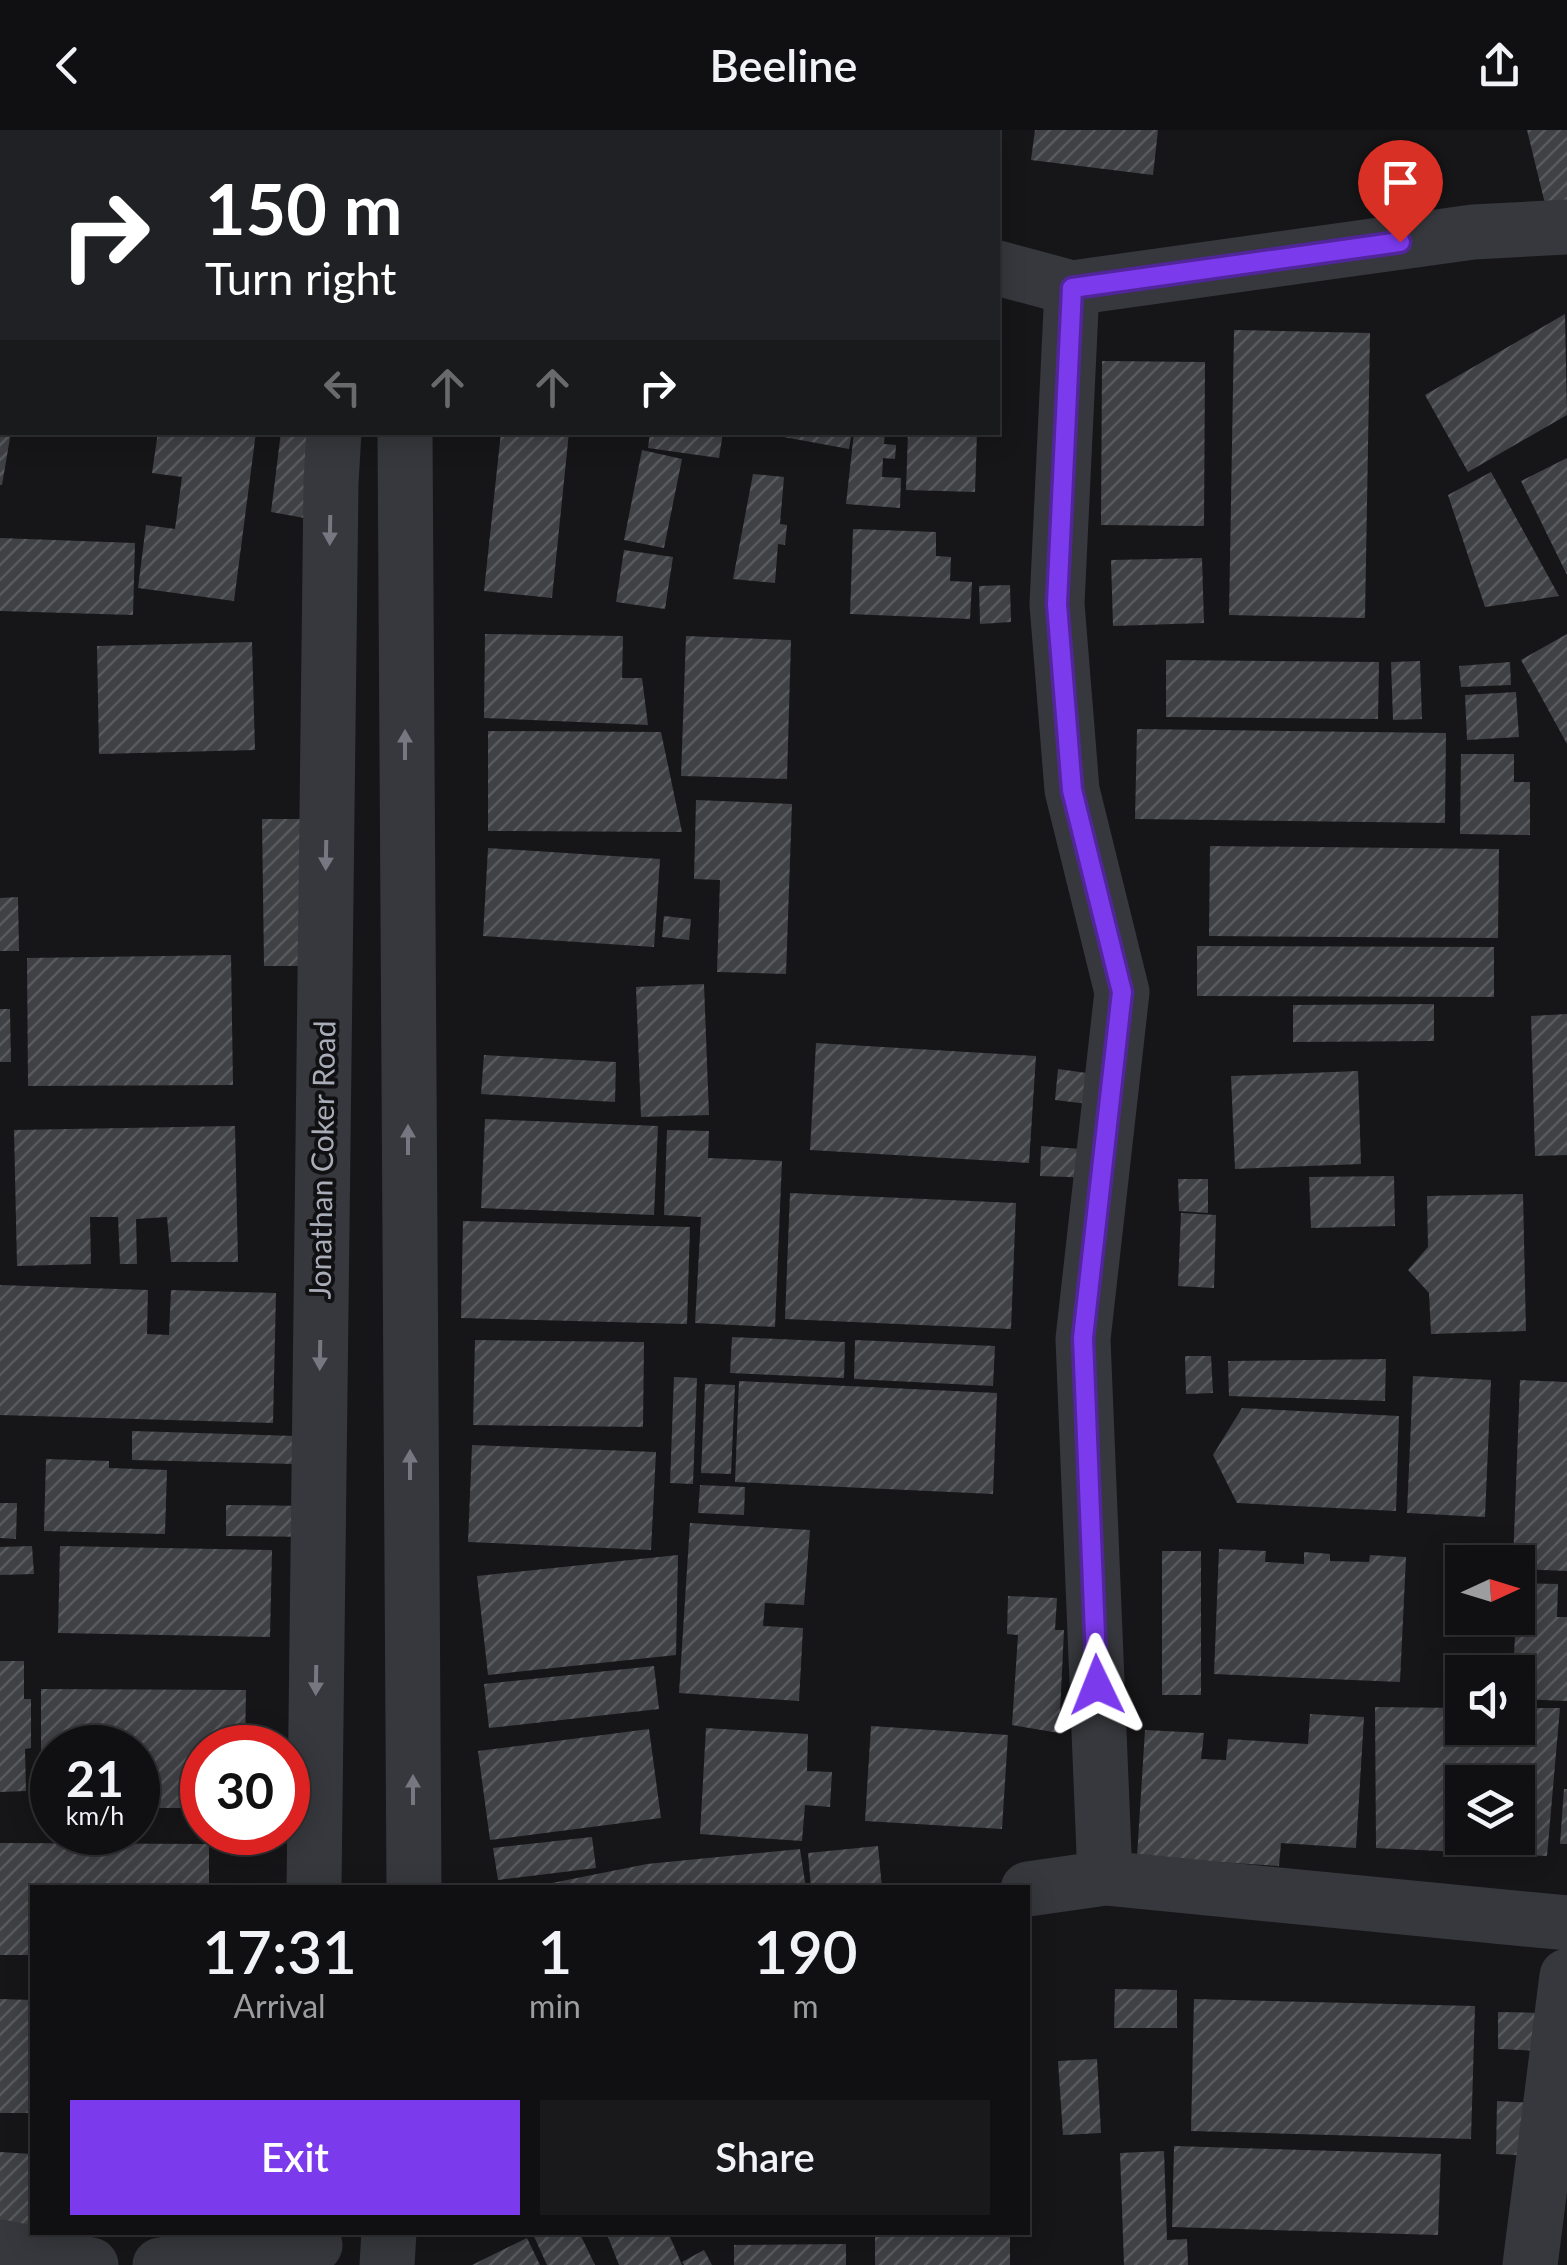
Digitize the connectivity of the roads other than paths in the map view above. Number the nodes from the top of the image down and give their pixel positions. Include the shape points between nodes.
1 (1567, 227) edge
2 (1000, 269) edge
3 (1072, 288) junction
4 (334, 435) edge
5 (405, 435) edge
6 (1105, 1878) junction
7 (314, 1885) edge
8 (414, 1885) edge
9 (1030, 1888) edge
10 (1567, 1923) edge
11 (1567, 1976) edge
12 (389, 2235) edge
13 (0, 2247) edge
14 (315, 2248) edge
15 (92, 2265) edge
16 (160, 2265) edge
17 (388, 2265) edge
18 (1530, 2265) edge

1 - 3 street via 1473,232
2 - 3 street
3 - 6 street via 1057,604 1072,790 1122,992 1083,1338
4 -> 7 street, Jonathan Coker Road
8 -> 5 street
6 - 9 street
6 - 10 street
11 - 18 street
12 - 17 street
13 - 15 street
14 - 16 street

